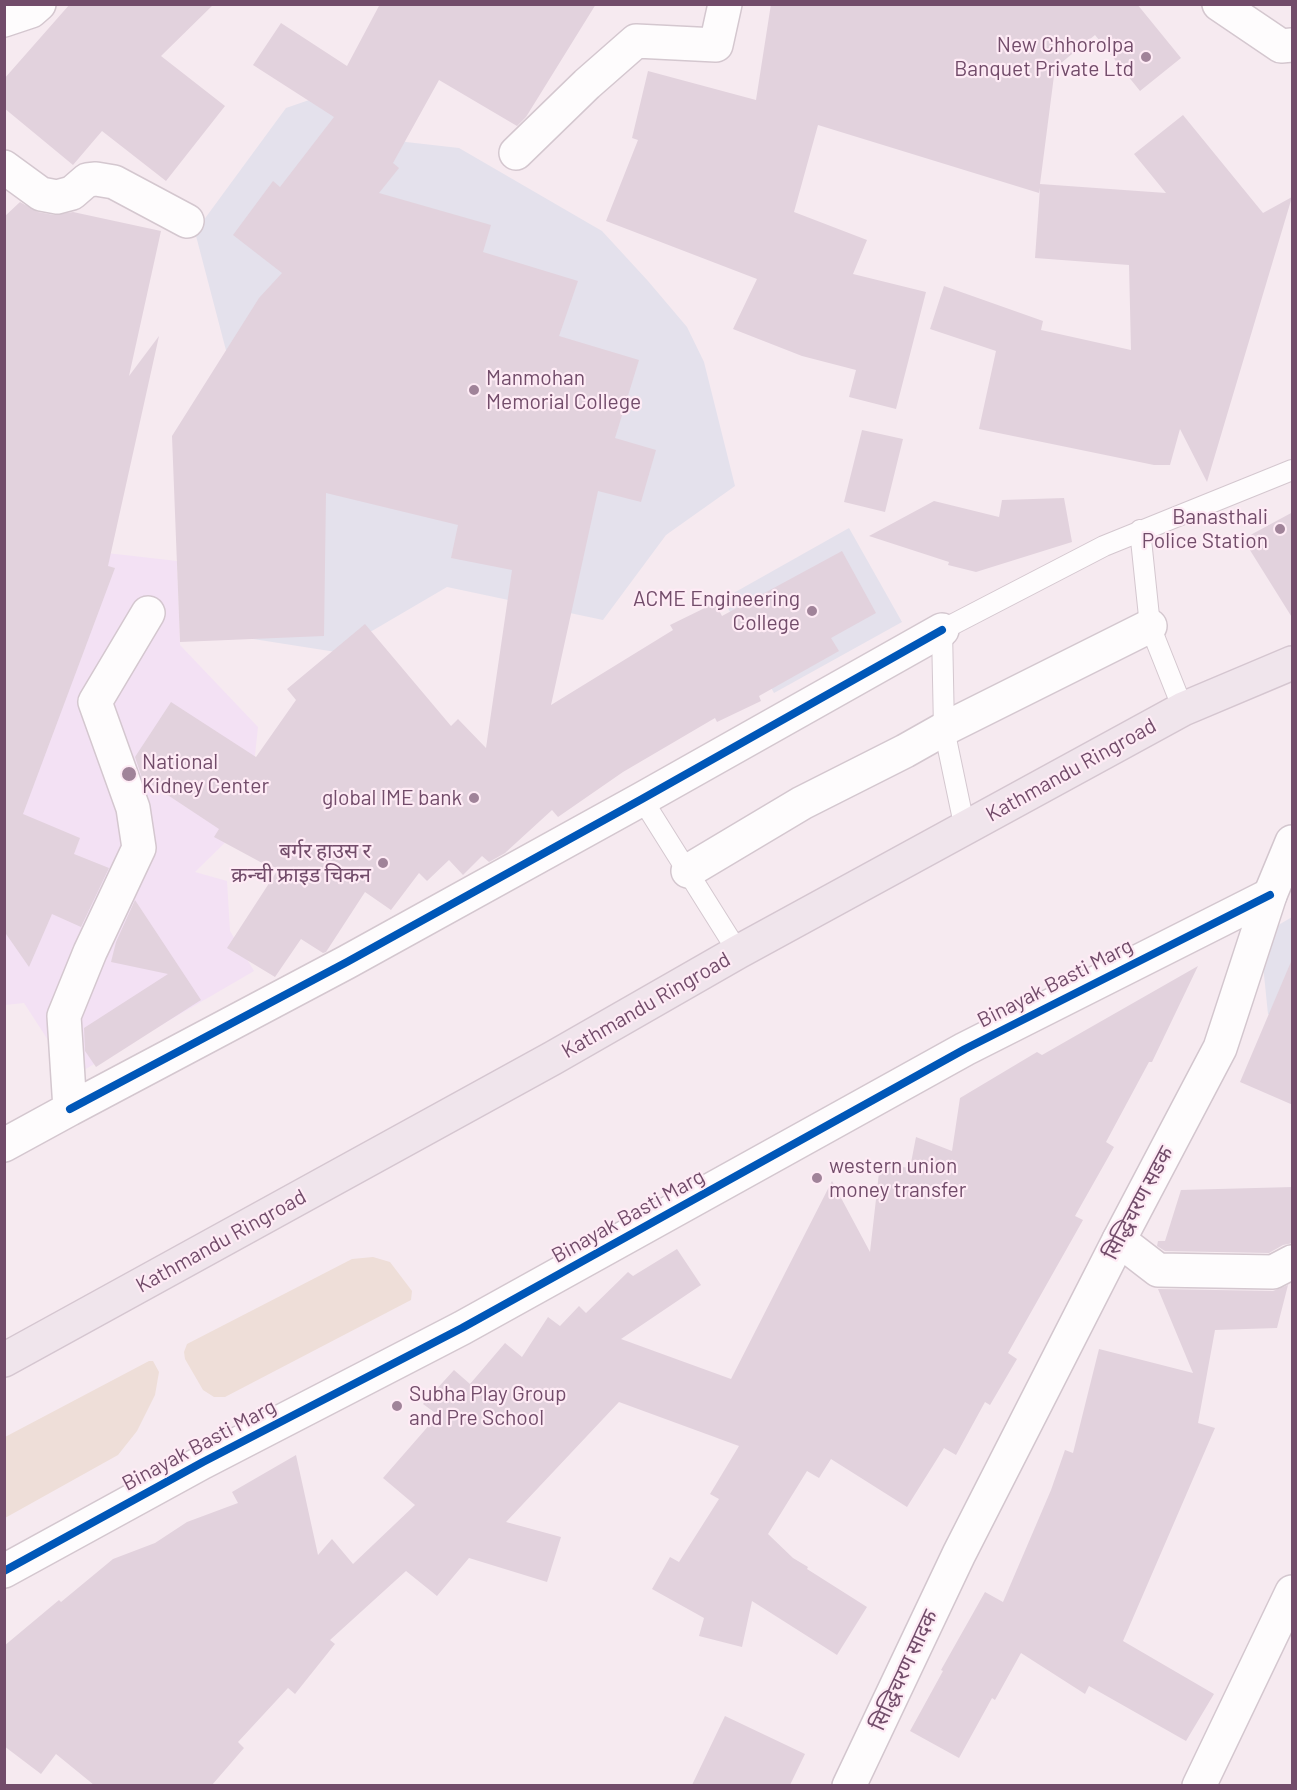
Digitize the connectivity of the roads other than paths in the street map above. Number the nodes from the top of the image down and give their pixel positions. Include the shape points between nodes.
1 (725, 4) edge
2 (1220, 4) edge
3 (25, 12) edge
4 (4, 36) edge
5 (1293, 45) edge
6 (516, 153) dead end
7 (4, 167) edge
8 (187, 221) dead end
9 (1293, 470) edge
10 (1140, 530) junction
11 (148, 613) dead end
12 (1150, 626) junction
13 (942, 630) junction
14 (1293, 663) edge
15 (1183, 709) junction
16 (944, 729) junction
17 (642, 800) junction
18 (965, 829) junction
19 (1293, 842) edge
20 (688, 872) junction
21 (1270, 895) junction
22 (738, 952) junction
23 (69, 1108) junction
24 (4, 1145) edge
25 (1119, 1240) junction
26 (1293, 1262) edge
27 (4, 1360) edge
28 (959, 1554) joint
29 (4, 1571) edge
30 (1293, 1592) edge
31 (849, 1785) edge
32 (1199, 1785) edge

1 - 6 street via 716,45 636,41
2 - 5 street via 1281,46
3 - 4 street
7 - 8 street via 41,194 57,197 72,193 87,180 114,182
9 - 10 lane
10 - 12 lane
10 - 13 lane
11 - 23 street via 95,702 133,808 139,848 64,1016
12 - 15 lane
12 - 16 street
13 - 16 lane
13 - 17 street
14 - 15 highway, Kathmandu Ringroad
15 - 18 highway, Kathmandu Ringroad
16 - 18 lane
16 - 20 street via 802,803
17 - 20 lane
17 - 23 street via 347,962
18 - 22 highway, Kathmandu Ringroad
19 - 21 street, सिद्धिचरण सडक
20 - 22 lane
21 - 25 street, सिद्धिचरण सडक via 1220,1048
21 - 29 street, Binayak Basti Marg via 964,1049 472,1322
22 - 27 highway, Kathmandu Ringroad
23 - 24 street
25 - 26 street via 1158,1270 1274,1272
25 - 28 street, सिद्धिचरण सडक
28 - 31 street, सिद्धिचरण सादक
30 - 32 street

